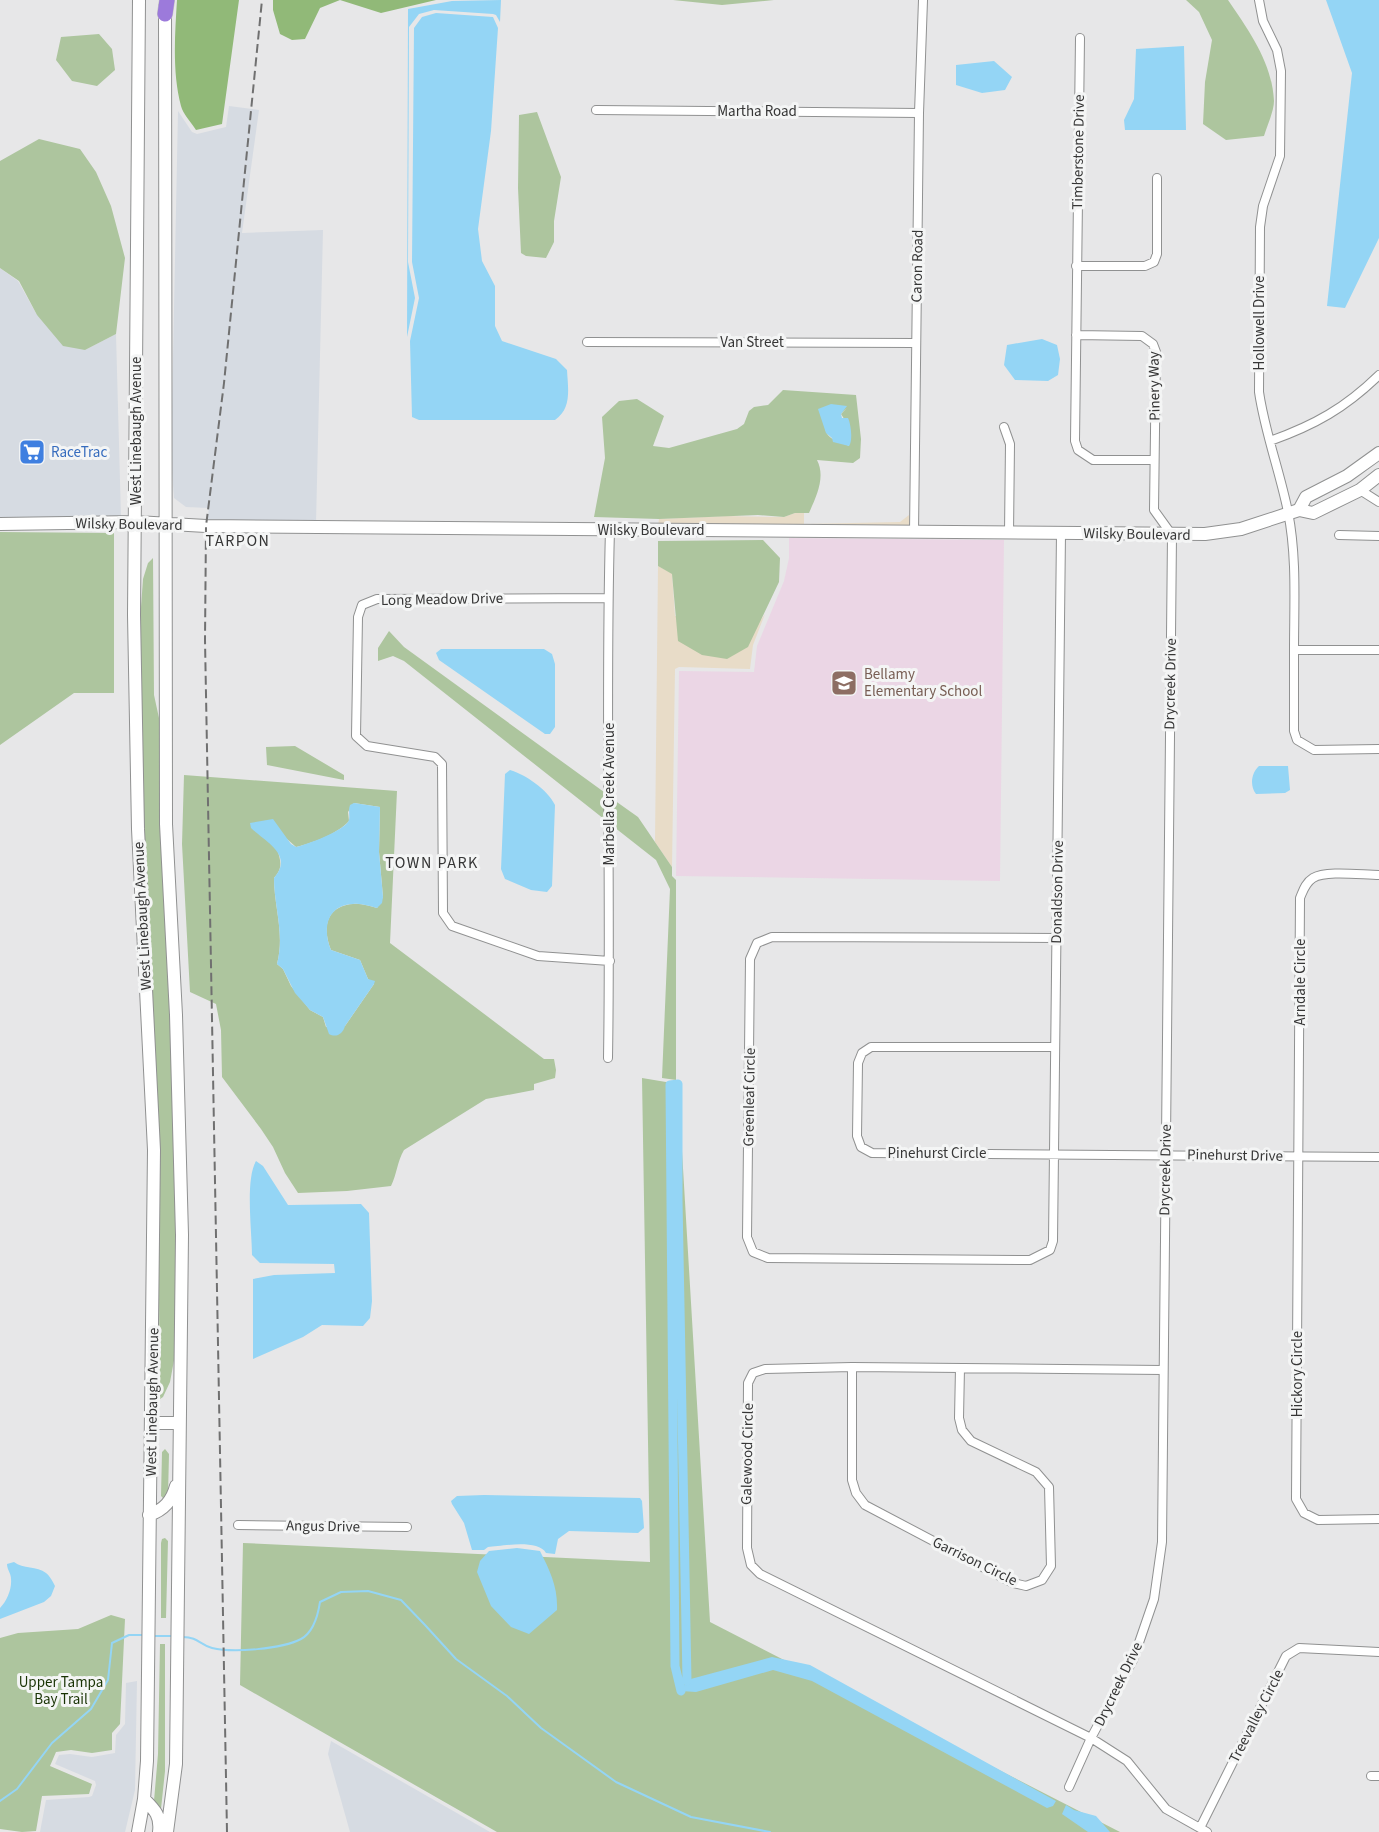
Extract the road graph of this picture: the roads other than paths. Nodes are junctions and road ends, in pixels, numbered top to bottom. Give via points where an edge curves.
1 (139, 0) edge
2 (923, 0) edge
3 (1259, 0) edge
4 (166, 5) edge
5 (1080, 38) dead end
6 (596, 110) dead end
7 (919, 113) junction
8 (1157, 178) dead end
9 (1076, 266) junction
10 (1076, 335) junction
11 (587, 342) dead end
12 (916, 343) junction
13 (1379, 375) edge
14 (1004, 427) dead end
15 (1270, 441) junction
16 (1379, 453) edge
17 (1154, 460) junction
18 (1379, 475) edge
19 (1360, 490) junction
20 (1379, 502) edge
21 (1294, 512) junction
22 (136, 522) junction
23 (0, 524) edge
24 (165, 524) junction
25 (610, 530) junction
26 (914, 532) junction
27 (1009, 533) junction
28 (1061, 533) junction
29 (1172, 535) junction
30 (1339, 535) dead end
31 (1379, 536) edge
32 (608, 598) junction
33 (1294, 650) junction
34 (1379, 650) edge
35 (1379, 749) edge
36 (1379, 875) edge
37 (1057, 938) junction
38 (610, 961) junction
39 (1055, 1047) junction
40 (608, 1058) dead end
41 (1054, 1154) junction
42 (1165, 1154) junction
43 (1298, 1156) junction
44 (1379, 1157) edge
45 (1050, 1250) joint
46 (852, 1367) junction
47 (960, 1368) junction
48 (1163, 1370) junction
49 (151, 1423) junction
50 (179, 1423) junction
51 (178, 1479) junction
52 (149, 1515) junction
53 (1379, 1520) edge
54 (238, 1525) dead end
55 (407, 1527) dead end
56 (1379, 1652) edge
57 (1091, 1738) junction
58 (1069, 1786) dead end
59 (144, 1799) junction
60 (1204, 1830) edge
61 (138, 1832) edge
62 (159, 1832) edge
63 (167, 1832) edge

1 - 22 main road, West Linebaugh Avenue
2 - 7 street, Caron Road
3 - 15 street, Hollowell Drive via 1281,72 1280,156 1260,226 1259,392
4 - 24 main road, West Linebaugh Avenue
5 - 9 street, Timberstone Drive
6 - 7 street, Martha Road
7 - 12 street, Caron Road
8 - 9 street via 1154,262 1146,266
9 - 10 street
10 - 17 street via 1078,450 1093,460
10 - 17 street, Pinery Way via 1142,336 1153,344
11 - 12 street, Van Street
12 - 26 street, Caron Road
13 - 15 street via 1332,414
14 - 27 street via 1010,444
15 - 21 street, Hollowell Drive
16 - 21 main road via 1347,476 1306,497
17 - 29 street, Pinery Way via 1154,510
18 - 19 main road, Wilsky Boulevard
19 - 20 street
19 - 21 main road, Wilsky Boulevard via 1312,513
21 - 29 main road, Wilsky Boulevard via 1232,531
21 - 33 street, Hollowell Drive
22 - 23 main road, Wilsky Boulevard
22 - 24 main road, Wilsky Boulevard
22 - 49 main road, West Linebaugh Avenue via 138,829 154,1150
24 - 25 main road, Wilsky Boulevard
24 - 50 main road, West Linebaugh Avenue via 166,824 182,1235
25 - 26 main road, Wilsky Boulevard
25 - 32 street, Marbella Creek Avenue
26 - 27 main road, Wilsky Boulevard
27 - 28 main road, Wilsky Boulevard
28 - 29 main road, Wilsky Boulevard
28 - 37 street, Donaldson Drive
29 - 42 street, Drycreek Drive
30 - 31 street
32 - 38 street, Marbella Creek Avenue
32 - 38 street, Long Meadow Drive via 377,599 362,605 358,617 356,735 367,746 435,757 442,764 443,913 452,926 538,956
33 - 34 street
33 - 35 street, Hollowell Drive via 1297,740 1314,750
36 - 43 street, Arndale Circle via 1325,874 1313,878 1300,898
37 - 39 street, Donaldson Drive
37 - 45 street, Greenleaf Circle via 772,937 758,943 750,959 747,1238 753,1252 768,1258 1030,1260
38 - 40 street, Marbella Creek Avenue
39 - 41 street, Donaldson Drive
39 - 41 street, Pinehurst Circle via 871,1047 862,1053 858,1063 857,1136 861,1147 872,1153
41 - 42 street, Pinehurst Drive
41 - 45 street, Donaldson Drive
42 - 43 street, Pinehurst Drive
42 - 48 street, Drycreek Drive
43 - 44 street, Pinehurst Drive
43 - 53 street, Hickory Circle via 1296,1499 1304,1513 1318,1520
46 - 47 street, Galewood Circle
46 - 47 street, Garrison Circle via 852,1480 865,1505 1013,1583 1026,1586 1042,1580 1051,1566 1050,1487 1036,1472 971,1441 962,1430
46 - 57 street, Galewood Circle via 765,1369 753,1373 748,1383 747,1548 751,1565 760,1574
47 - 48 street, Galewood Circle
48 - 57 street, Drycreek Drive via 1162,1542 1154,1599 1133,1660
49 - 50 main road
49 - 52 main road, West Linebaugh Avenue
50 - 51 main road, West Linebaugh Avenue
51 - 52 main road via 168,1504
51 - 63 main road, West Linebaugh Avenue via 176,1764
52 - 59 main road, West Linebaugh Avenue
54 - 55 street, Angus Drive
56 - 60 street, Treevalley Circle via 1299,1648 1286,1656
57 - 58 street, Drycreek Drive
57 - 60 street via 1127,1761 1166,1809
59 - 61 main road, West Linebaugh Avenue
59 - 62 main road via 160,1820

